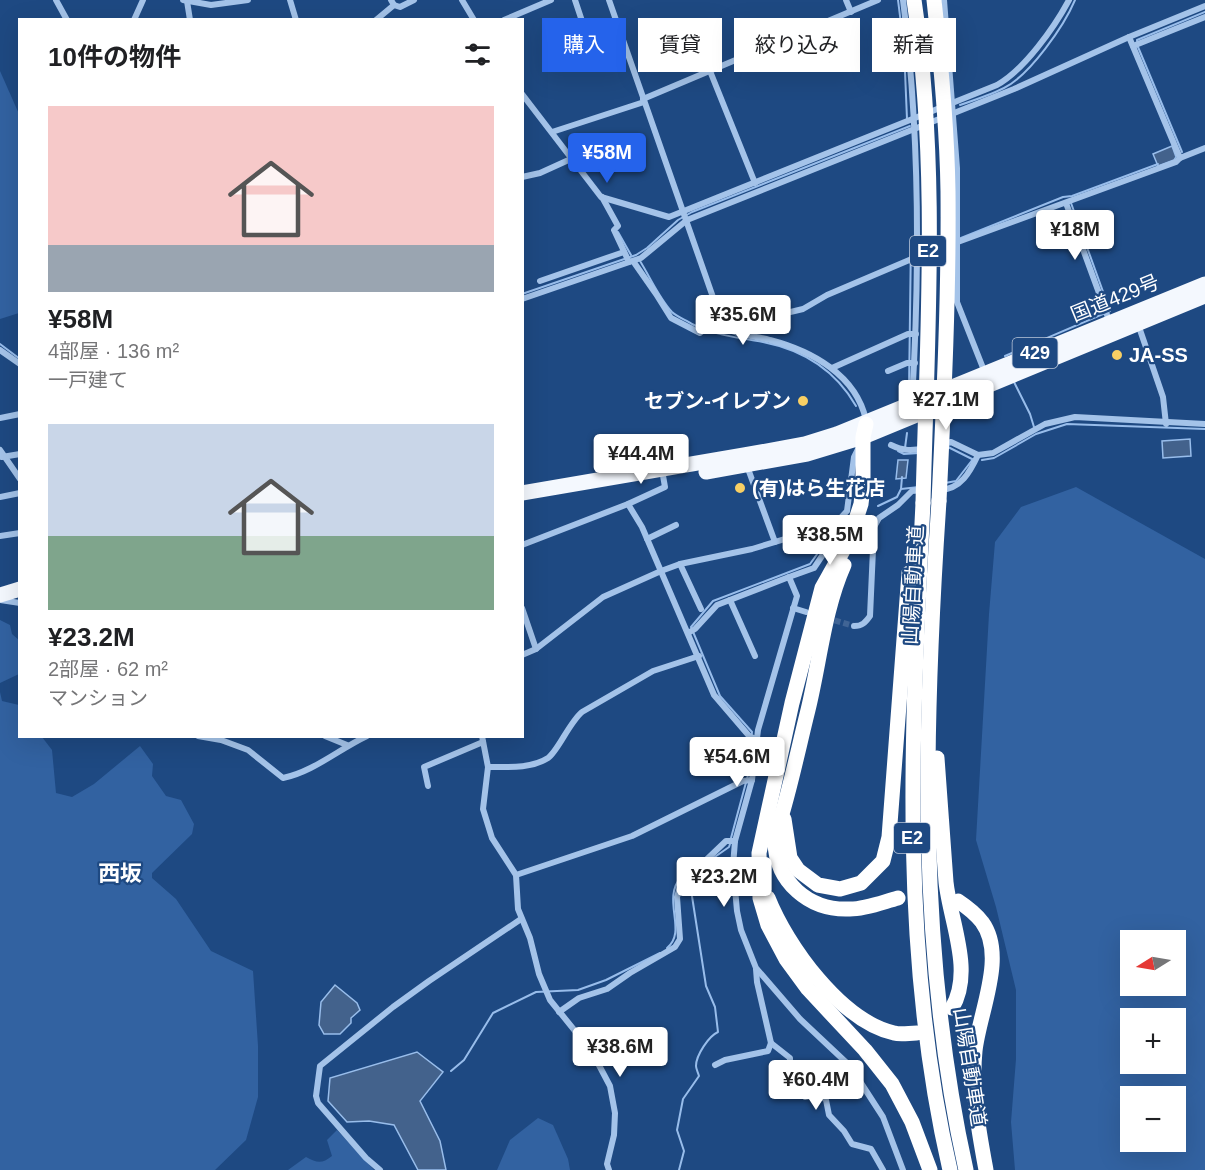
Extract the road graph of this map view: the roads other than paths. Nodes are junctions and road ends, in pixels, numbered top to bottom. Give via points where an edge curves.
1 (56, 0) edge
2 (142, 0) edge
3 (248, 0) edge
4 (290, 0) edge
5 (414, 0) edge
6 (462, 0) edge
7 (552, 0) edge
8 (575, 0) edge
9 (609, 0) edge
10 (846, 0) edge
11 (878, 0) edge
12 (903, 0) edge
13 (914, 0) edge
14 (934, 0) edge
15 (944, 0) edge
16 (1069, 0) edge
17 (185, 1) edge
18 (392, 3) edge
19 (1205, 6) edge
20 (851, 12) junction
21 (1205, 17) edge
22 (66, 18) edge
23 (135, 18) edge
24 (189, 18) edge
25 (295, 18) edge
26 (378, 18) edge
27 (473, 18) edge
28 (509, 18) edge
29 (581, 18) edge
30 (615, 18) edge
31 (1129, 37) junction
32 (1136, 45) junction
33 (626, 48) edge
34 (722, 66) edge
35 (708, 72) edge
36 (710, 72) edge
37 (524, 97) edge
38 (644, 100) junction
39 (953, 103) junction
40 (954, 114) junction
41 (913, 119) junction
42 (915, 129) junction
43 (552, 132) junction
44 (1205, 148) edge
45 (1178, 154) junction
46 (572, 159) junction
47 (524, 177) edge
48 (755, 183) junction
49 (601, 196) junction
50 (1069, 202) junction
51 (685, 216) junction
52 (958, 243) junction
53 (628, 258) junction
54 (914, 258) junction
55 (540, 281) dead end
56 (1205, 284) edge
57 (1205, 296) edge
58 (524, 298) edge
59 (1108, 316) junction
60 (1136, 318) junction
61 (726, 328) junction
62 (912, 334) junction
63 (0, 350) edge
64 (18, 363) edge
65 (911, 363) junction
66 (832, 368) junction
67 (888, 371) dead end
68 (985, 373) junction
69 (912, 404) junction
70 (18, 414) edge
71 (0, 418) edge
72 (1167, 424) junction
73 (1205, 424) edge
74 (866, 434) junction
75 (891, 445) dead end
76 (0, 450) edge
77 (18, 453) edge
78 (978, 455) junction
79 (2, 457) edge
80 (747, 466) junction
81 (663, 475) junction
82 (18, 477) edge
83 (18, 493) edge
84 (524, 494) edge
85 (0, 496) edge
86 (524, 503) edge
87 (923, 503) junction
88 (628, 504) junction
89 (840, 524) junction
90 (676, 525) dead end
91 (18, 533) edge
92 (0, 536) edge
93 (647, 539) junction
94 (775, 542) junction
95 (524, 544) edge
96 (680, 564) junction
97 (661, 571) junction
98 (789, 577) junction
99 (18, 581) edge
100 (0, 586) edge
101 (18, 590) edge
102 (0, 594) edge
103 (0, 600) edge
104 (730, 600) junction
105 (18, 603) edge
106 (793, 608) junction
107 (701, 609) dead end
108 (806, 612) dead end
109 (524, 614) edge
110 (854, 626) dead end
111 (692, 631) junction
112 (930, 641) junction
113 (536, 649) junction
114 (524, 654) edge
115 (699, 656) junction
116 (754, 656) dead end
117 (210, 738) edge
118 (330, 738) edge
119 (363, 738) edge
120 (753, 738) junction
121 (482, 740) edge
122 (347, 745) junction
123 (488, 767) junction
124 (749, 780) junction
125 (428, 786) dead end
126 (783, 810) junction
127 (732, 840) junction
128 (516, 875) junction
129 (761, 879) junction
130 (898, 898) dead end
131 (957, 901) dead end
132 (521, 919) junction
133 (756, 968) junction
134 (952, 1008) dead end
135 (559, 1012) junction
136 (917, 1033) dead end
137 (771, 1043) junction
138 (715, 1065) dead end
139 (380, 1170) edge
140 (609, 1170) edge
141 (883, 1170) edge
142 (903, 1170) edge
143 (930, 1170) edge
144 (950, 1170) edge
145 (966, 1170) edge
146 (986, 1170) edge

1 - 22 street
2 - 23 street
3 - 17 street via 211,5
4 - 25 street
5 - 18 street via 400,7
6 - 27 street
7 - 28 street
8 - 29 street
9 - 30 street
10 - 20 street
11 - 20 street
12 - 41 street
13 - 87 highway, 山陽自動車道 / E2, bridge via 923,81 928,190
14 - 112 highway, 山陽自動車道 / E2, bridge via 948,189 945,378
15 - 39 street
16 - 39 street via 1045,39 1009,77 997,86
17 - 24 street
18 - 26 street
19 - 31 street
20 - 34 street
21 - 32 street
31 - 32 street
31 - 40 street
32 - 45 street
33 - 38 street
35 - 38 street
36 - 48 street
37 - 43 street
38 - 43 street
38 - 51 street
39 - 40 street
39 - 41 street
40 - 42 street
40 - 52 street
41 - 42 street
41 - 48 street
42 - 51 street
42 - 54 street
43 - 46 street
44 - 45 street
45 - 50 street via 1176,162
46 - 47 street
46 - 49 street
48 - 51 street
49 - 51 street via 669,218
49 - 53 street via 618,226
50 - 52 street
50 - 59 street
51 - 53 street via 650,252
51 - 61 street
52 - 54 street
52 - 68 street via 957,302
53 - 55 street
53 - 58 street
53 - 61 street via 671,318 700,333 704,329
54 - 61 street via 803,309
54 - 62 street
56 - 60 highway, 国道429号 / 429
57 - 60 highway, 国道429号 / 429
59 - 60 highway, 国道429号 / 429
59 - 68 highway, 国道429号 / 429
60 - 72 street via 1163,397
60 - 74 highway, 国道429号 / 429
61 - 66 street via 785,345
62 - 65 street
62 - 66 street
63 - 64 street
65 - 67 street
65 - 69 street
66 - 74 street via 845,379 863,408
68 - 69 highway, 国道429号 / 429
69 - 74 highway, 国道429号 / 429
70 - 71 street
72 - 73 street
72 - 78 street via 1075,417 1045,424 993,453
74 - 80 highway, 国道429号 / 429 via 807,454
74 - 81 highway, 国道429号 / 429
74 - 89 street via 854,458 847,512
74 - 126 highway via 874,469 869,505 833,590
74 - 129 highway via 861,504 850,538 822,588 765,824 759,853
75 - 78 street via 905,450 951,442
76 - 79 street
77 - 79 street
78 - 110 street via 955,487 912,491 879,518 874,527 870,616 866,623
79 - 82 street
80 - 81 highway, 国道429号 / 429
80 - 94 street
81 - 84 highway, 国道429号 / 429
81 - 86 highway, 国道429号 / 429
81 - 88 street via 664,487
83 - 85 street
87 - 126 highway via 913,519 889,837 883,861 861,883 840,889 818,885 798,870 790,858
87 - 144 highway, 山陽自動車道 / E2 via 912,857 926,1034
88 - 93 street
88 - 95 street
89 - 94 street
89 - 98 street via 814,568
90 - 93 street
91 - 92 street
93 - 97 street
94 - 96 street
96 - 97 street
96 - 107 street
97 - 111 street
97 - 113 street via 603,597
98 - 104 street
98 - 106 street via 797,596
99 - 100 highway
101 - 102 highway
103 - 105 street
104 - 111 street via 714,608
104 - 116 street
106 - 108 street
106 - 120 street
109 - 113 street
111 - 115 street
112 - 134 highway via 946,885 960,959 958,997
112 - 145 highway, 山陽自動車道 / E2 via 931,922 950,1088
113 - 114 street
115 - 120 street via 714,695
115 - 123 street via 653,671 582,712 549,757 526,765
117 - 122 street via 248,750 283,778 297,775
118 - 122 street
119 - 122 street
120 - 124 street
121 - 123 street
121 - 125 street via 424,767
123 - 128 street via 483,809 492,838
124 - 127 street
124 - 128 street via 633,836
126 - 130 highway via 775,841 777,861 785,879 803,897 829,907 850,909
127 - 133 street via 734,894 741,930
127 - 135 street via 685,878 678,891 680,939 675,947 607,989 579,998
128 - 132 street
129 - 136 highway via 786,936 829,990 870,1024 897,1034
129 - 143 highway via 760,898 768,925 786,959 892,1084
131 - 146 highway via 984,924 993,954 975,1051 976,1100
132 - 135 street via 545,991
132 - 139 street via 393,1007 320,1066 318,1103
133 - 137 street
133 - 142 street via 800,1019 850,1066 882,1117
135 - 140 street via 592,1052 610,1086 615,1113
137 - 138 street via 768,1051
137 - 141 street via 790,1058 790,1079 805,1098 819,1094 826,1100 829,1115 852,1144 871,1149

